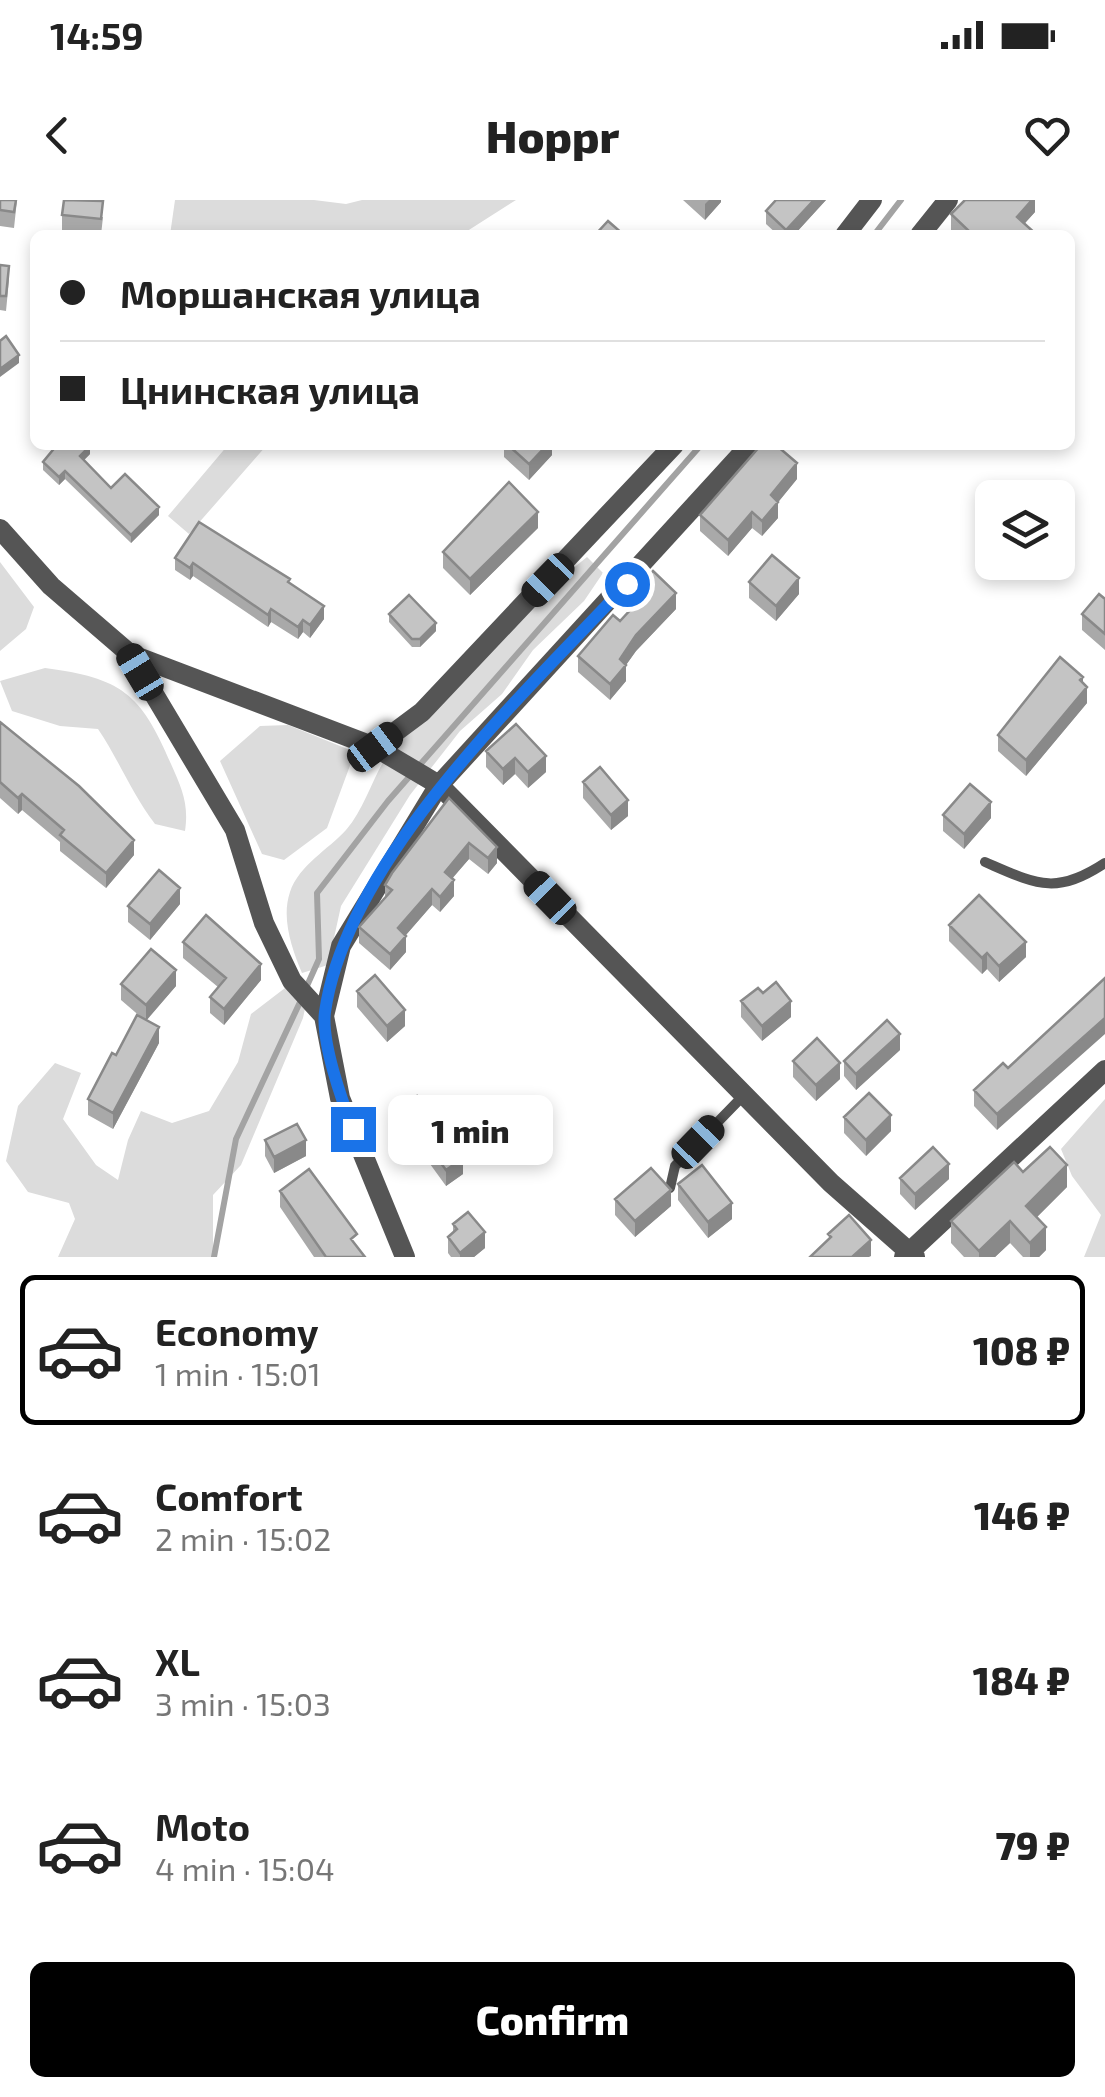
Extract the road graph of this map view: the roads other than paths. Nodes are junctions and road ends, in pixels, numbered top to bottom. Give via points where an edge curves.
1 (872, 200) edge
2 (948, 200) edge
3 (849, 230) edge
4 (924, 230) edge
5 (669, 450) edge
6 (745, 450) edge
7 (0, 529) edge
8 (130, 654) junction
9 (375, 747) junction
10 (432, 781) junction
11 (985, 862) dead end
12 (1105, 863) edge
13 (324, 1016) junction
14 (1105, 1070) edge
15 (744, 1095) junction
16 (670, 1188) edge
17 (910, 1255) edge
18 (405, 1257) edge

1 - 3 street
2 - 4 street
5 - 9 street via 422,712
6 - 10 street
7 - 8 street via 51,586
8 - 9 street
8 - 13 street via 235,830 264,923 292,981
9 - 10 street
10 - 13 street via 342,946
10 - 15 street
11 - 12 lane via 1032,882 1064,886
13 - 18 street via 340,1098
14 - 17 street
15 - 16 lane via 675,1166
15 - 17 street

